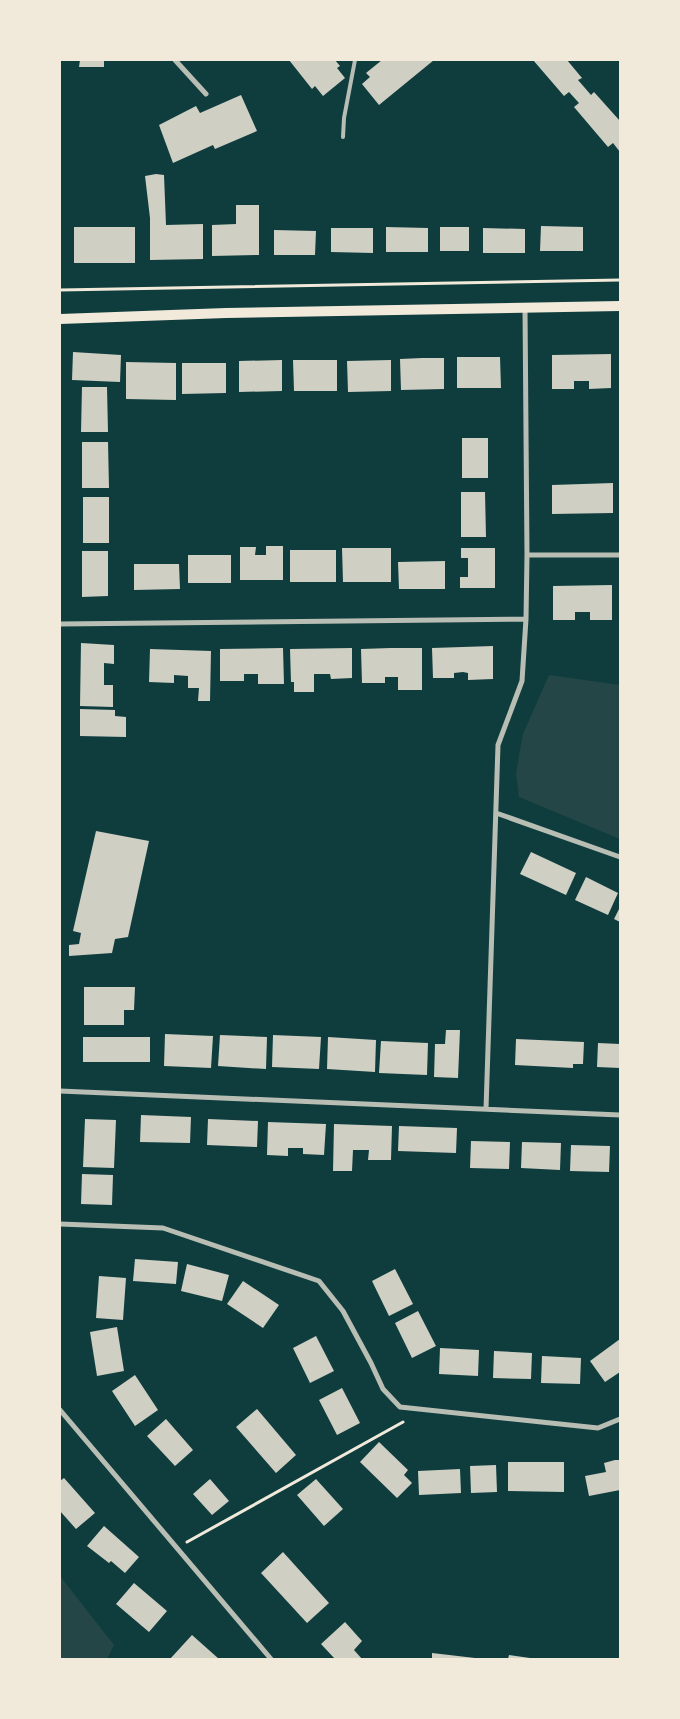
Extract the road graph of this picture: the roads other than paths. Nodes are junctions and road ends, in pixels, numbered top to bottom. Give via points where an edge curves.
1 (175, 60) edge
2 (355, 60) edge
3 (206, 94) dead end
4 (343, 137) dead end
5 (620, 306) edge
6 (525, 308) junction
7 (60, 319) edge
8 (527, 555) junction
9 (620, 555) edge
10 (526, 619) junction
11 (60, 624) edge
12 (496, 813) junction
13 (620, 857) edge
14 (60, 1091) edge
15 (486, 1109) junction
16 (620, 1115) edge
17 (60, 1224) edge
18 (60, 1410) edge
19 (620, 1419) edge
20 (270, 1659) edge

1 - 3 street
2 - 4 lane
5 - 6 main road
6 - 7 main road
6 - 8 street
8 - 9 street
8 - 10 street
10 - 11 street
10 - 12 street via 522,681 498,745
12 - 13 street
12 - 15 street
14 - 15 street
15 - 16 street
17 - 19 street via 163,1228 319,1282 343,1312 383,1389 400,1407 598,1428
18 - 20 street

